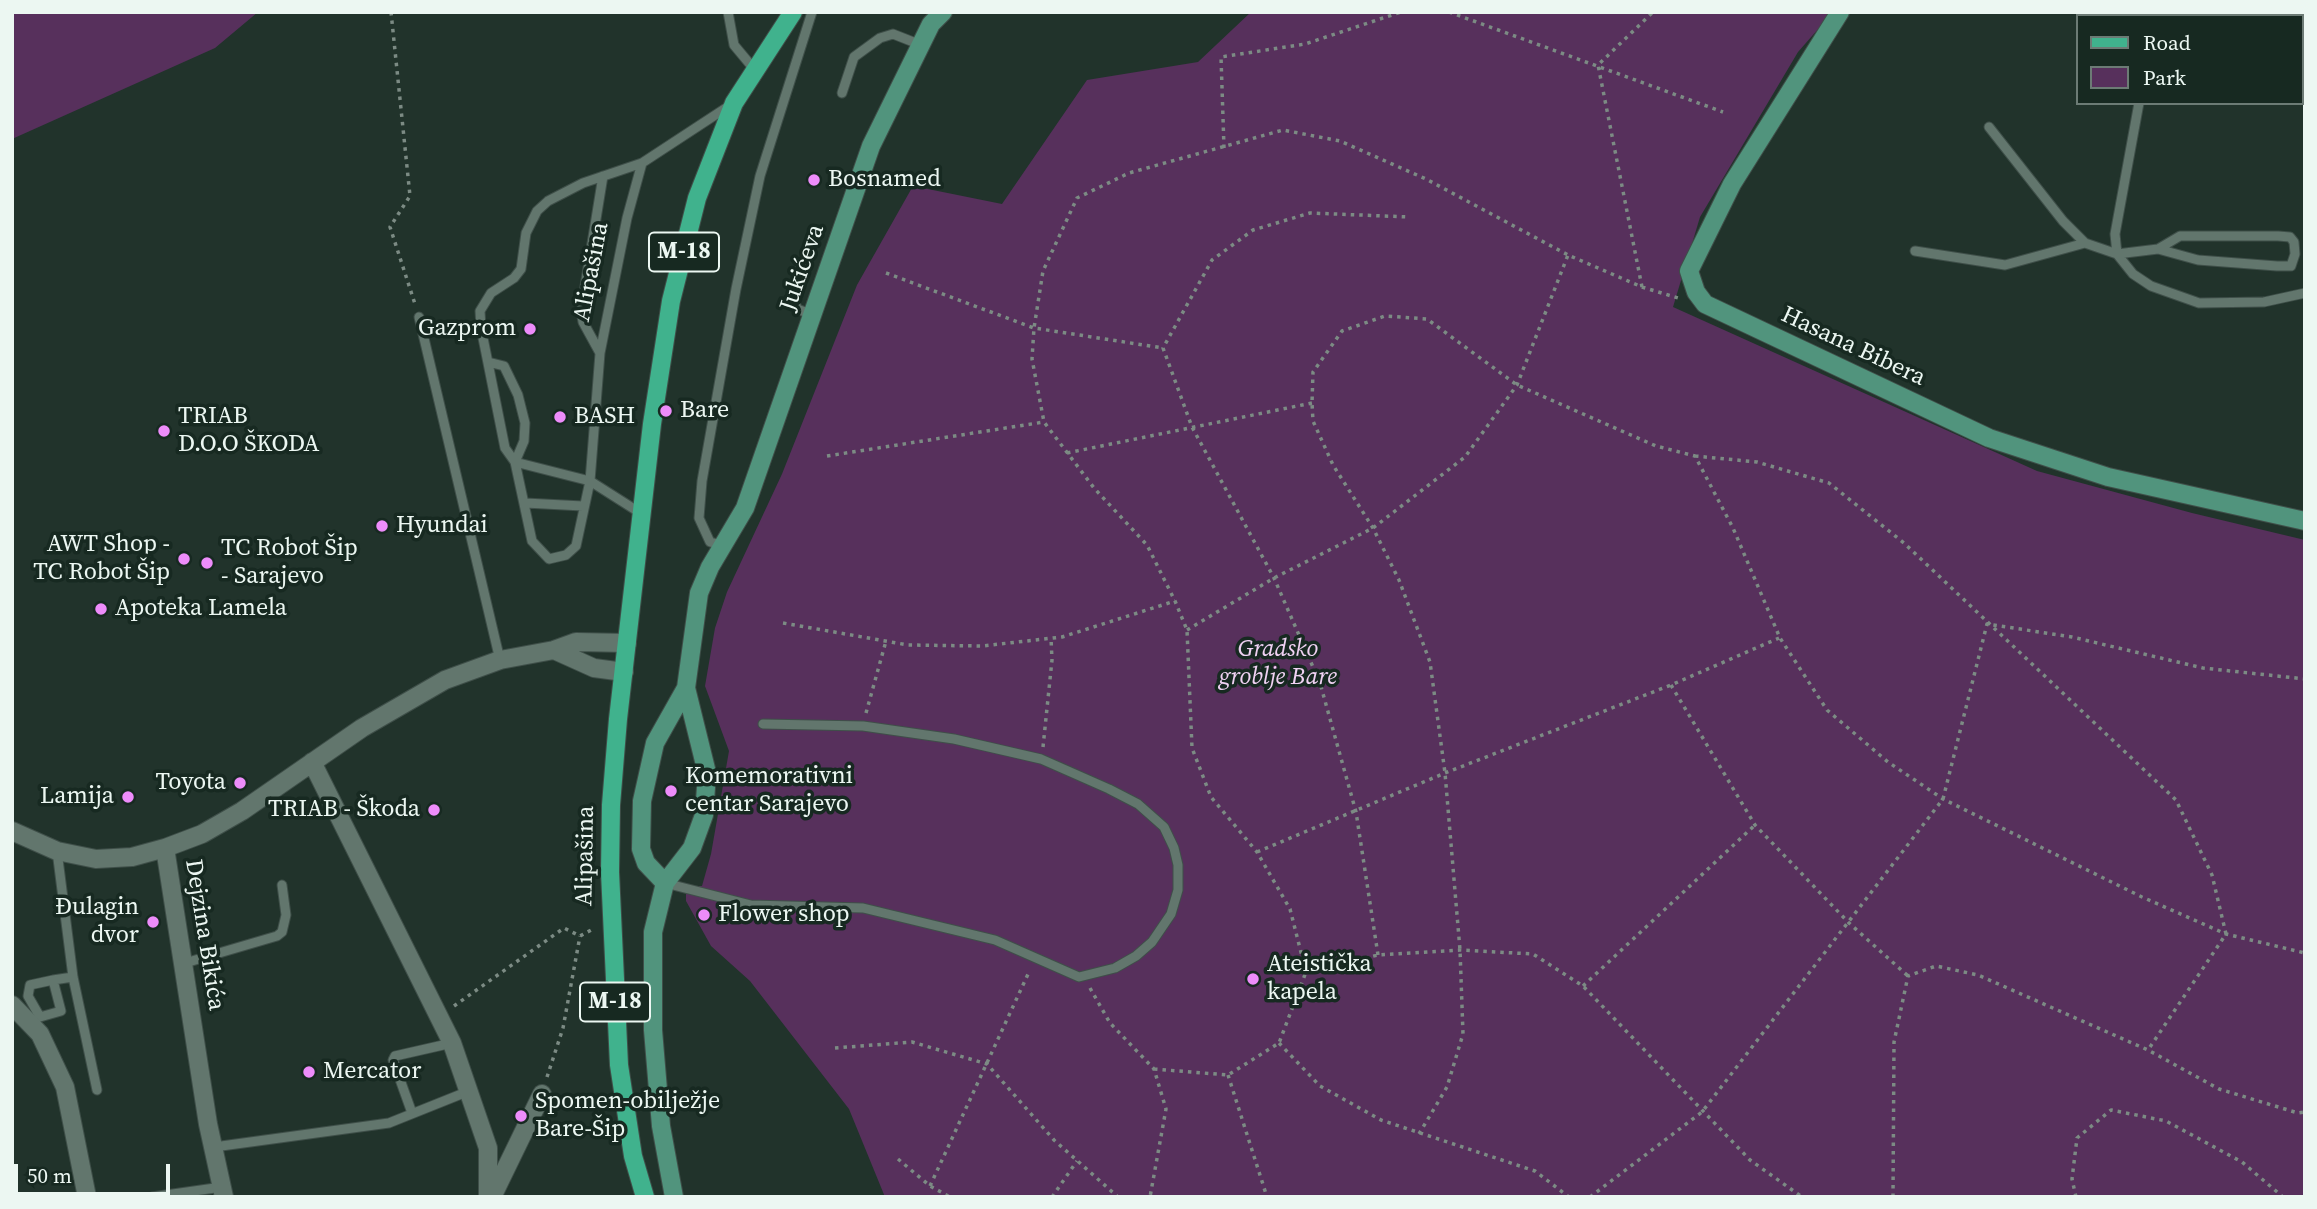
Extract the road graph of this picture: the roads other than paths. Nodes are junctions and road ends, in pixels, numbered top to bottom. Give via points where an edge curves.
1 (728, 12) edge
2 (793, 12) edge
3 (812, 12) edge
4 (943, 12) edge
5 (1840, 12) edge
6 (921, 45) junction
7 (754, 69) junction
8 (842, 93) dead end
9 (734, 103) junction
10 (2139, 105) edge
11 (1989, 127) dead end
12 (642, 163) junction
13 (603, 176) junction
14 (2085, 243) junction
15 (2158, 249) junction
16 (1915, 251) dead end
17 (2117, 254) junction
18 (802, 263) dead end
19 (2305, 293) edge
20 (813, 315) junction
21 (419, 317) road end
22 (600, 354) junction
23 (488, 362) junction
24 (515, 462) junction
25 (590, 481) junction
26 (525, 503) junction
27 (583, 506) junction
28 (642, 514) junction
29 (2305, 521) edge
30 (722, 545) junction
31 (628, 643) junction
32 (554, 650) junction
33 (500, 660) junction
34 (624, 672) junction
35 (686, 688) junction
36 (763, 724) dead end
37 (312, 762) junction
38 (12, 831) edge
39 (165, 848) junction
40 (57, 851) junction
41 (665, 883) junction
42 (282, 885) dead end
43 (185, 963) junction
44 (73, 976) junction
45 (53, 980) junction
46 (12, 1005) edge
47 (452, 1043) junction
48 (97, 1090) dead end
49 (471, 1091) junction
50 (542, 1094) road end
51 (412, 1113) junction
52 (214, 1147) junction
53 (223, 1192) edge
54 (87, 1197) edge
55 (152, 1197) edge
56 (490, 1197) edge
57 (645, 1197) edge
58 (674, 1197) edge

1 - 7 lane via 734,45
2 - 7 main road, Alipašina / M-18
3 - 30 lane via 760,176 702,481 699,518 710,542
4 - 6 street, Jukićeva
5 - 29 street, Hasana Bibera via 1732,184 1689,271 1705,304 1989,438 2108,477
6 - 8 lane via 893,34 880,38 854,57
6 - 20 street, Jukićeva via 871,146
7 - 9 main road, Alipašina / M-18
9 - 12 lane, Alipašina
9 - 28 main road, Alipašina / M-18 via 697,198 671,301
10 - 17 lane via 2115,234
11 - 14 lane
12 - 13 lane
12 - 22 lane, Alipašina
13 - 22 lane via 581,311
13 - 23 lane via 548,201 537,211 526,233 521,269 484,301 480,311
14 - 16 lane via 2005,265
14 - 17 lane
15 - 15 lane via 2198,260 2277,266 2291,266 2295,254 2290,237 2278,236 2180,236
15 - 17 lane
17 - 19 lane via 2133,274 2151,286 2199,303 2264,302
18 - 20 lane via 793,295 797,309
20 - 30 street, Jukićeva via 746,508
21 - 33 lane
22 - 25 lane, Alipašina
23 - 24 lane via 505,448
23 - 24 lane via 504,366 518,395 525,423 524,441
24 - 25 lane
24 - 26 lane
25 - 27 lane, Alipašina
25 - 28 lane
26 - 27 lane
26 - 27 lane, Alipašina via 532,541 550,559 566,555 576,546
28 - 31 main road, Alipašina / M-18
30 - 35 street, Jukićeva via 699,593
31 - 32 street, Dejzina Bikića via 576,642
31 - 34 main road, Alipašina / M-18
32 - 33 street, Dejzina Bikića
32 - 34 street via 594,668
33 - 37 street, Dejzina Bikića via 445,680
34 - 57 main road, Alipašina / M-18 via 611,805 610,920 625,1116
35 - 41 street, Jukićeva via 707,773 705,807 692,848
35 - 41 street, Jukićeva via 656,743 642,801 641,849 646,863
36 - 41 lane via 863,726 954,738 1041,759 1138,804 1164,827 1174,848 1178,890 1171,914 1136,956 1115,968 1079,977 967,932 863,908 751,905
37 - 39 street, Dejzina Bikića via 242,811
37 - 47 street
38 - 40 street
39 - 40 street via 132,857 96,859
39 - 43 street, Dejzina Bikića
40 - 44 lane
41 - 58 street, Jukićeva via 653,932 653,1030 661,1126
42 - 43 lane via 286,915 282,932
43 - 52 street, Dejzina Bikića
44 - 45 lane
44 - 48 lane
45 - 45 lane via 30,985 28,996 40,1017 61,1011
46 - 54 street via 40,1034 65,1087
47 - 49 street
47 - 51 lane via 395,1056
49 - 51 lane
49 - 56 street via 488,1148
50 - 56 street
51 - 52 lane via 389,1123
52 - 53 street, Dejzina Bikića
53 - 55 lane

